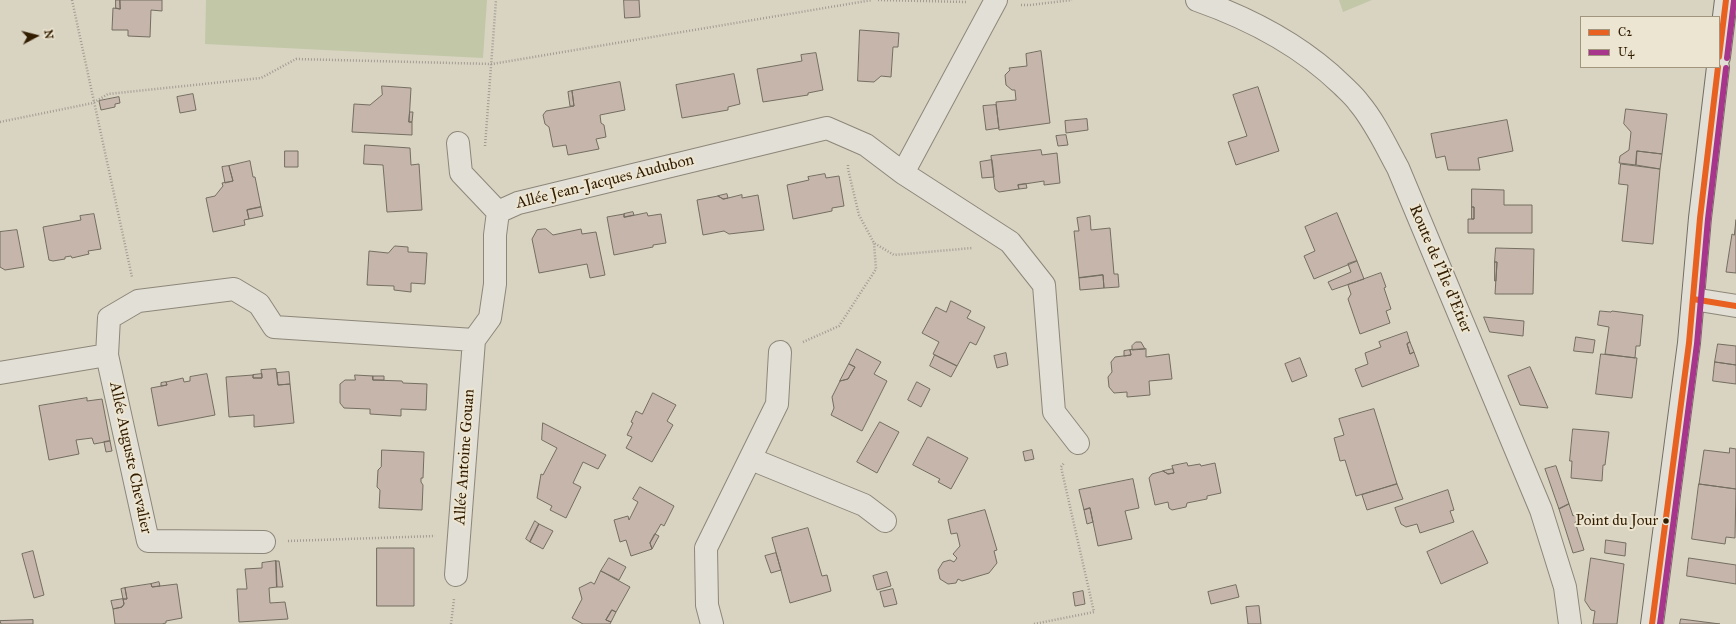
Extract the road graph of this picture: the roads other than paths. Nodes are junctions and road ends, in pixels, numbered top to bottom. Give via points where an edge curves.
1 (996, 0) edge
2 (1197, 0) edge
3 (1726, 0) edge
4 (1720, 49) edge
5 (1718, 68) edge
6 (458, 143) dead end
7 (903, 173) junction
8 (498, 212) junction
9 (1693, 299) junction
10 (1736, 306) edge
11 (474, 340) junction
12 (780, 352) road end
13 (107, 355) junction
14 (0, 373) edge
15 (1078, 443) road end
16 (751, 459) junction
17 (885, 522) dead end
18 (264, 542) road end
19 (456, 575) dead end
20 (712, 624) edge
21 (1570, 624) edge
22 (1652, 624) edge

1 - 7 street
2 - 21 street, Route de l'Île d'Etier via 1268,30 1308,55 1359,102 1382,138 1398,168 1541,510 1564,587
3 - 4 street
5 - 9 street
6 - 8 street via 461,173
7 - 8 street, Allée Jean-Jacques Audubon via 866,145 827,128 518,203
7 - 15 street, Allée Jean-Jacques Audubon via 1010,242 1044,285 1054,412
8 - 11 street, Allée Jean-Jacques Audubon via 495,235 495,284 490,318
9 - 10 street
9 - 22 street
11 - 13 street via 274,327 259,304 234,289 138,301 109,318
11 - 19 street, Allée Antoine Gouan
12 - 16 street via 777,404
13 - 14 street
13 - 18 street, Allée Auguste Chevalier via 148,541
16 - 17 street via 864,505
16 - 20 street via 706,548 707,605

